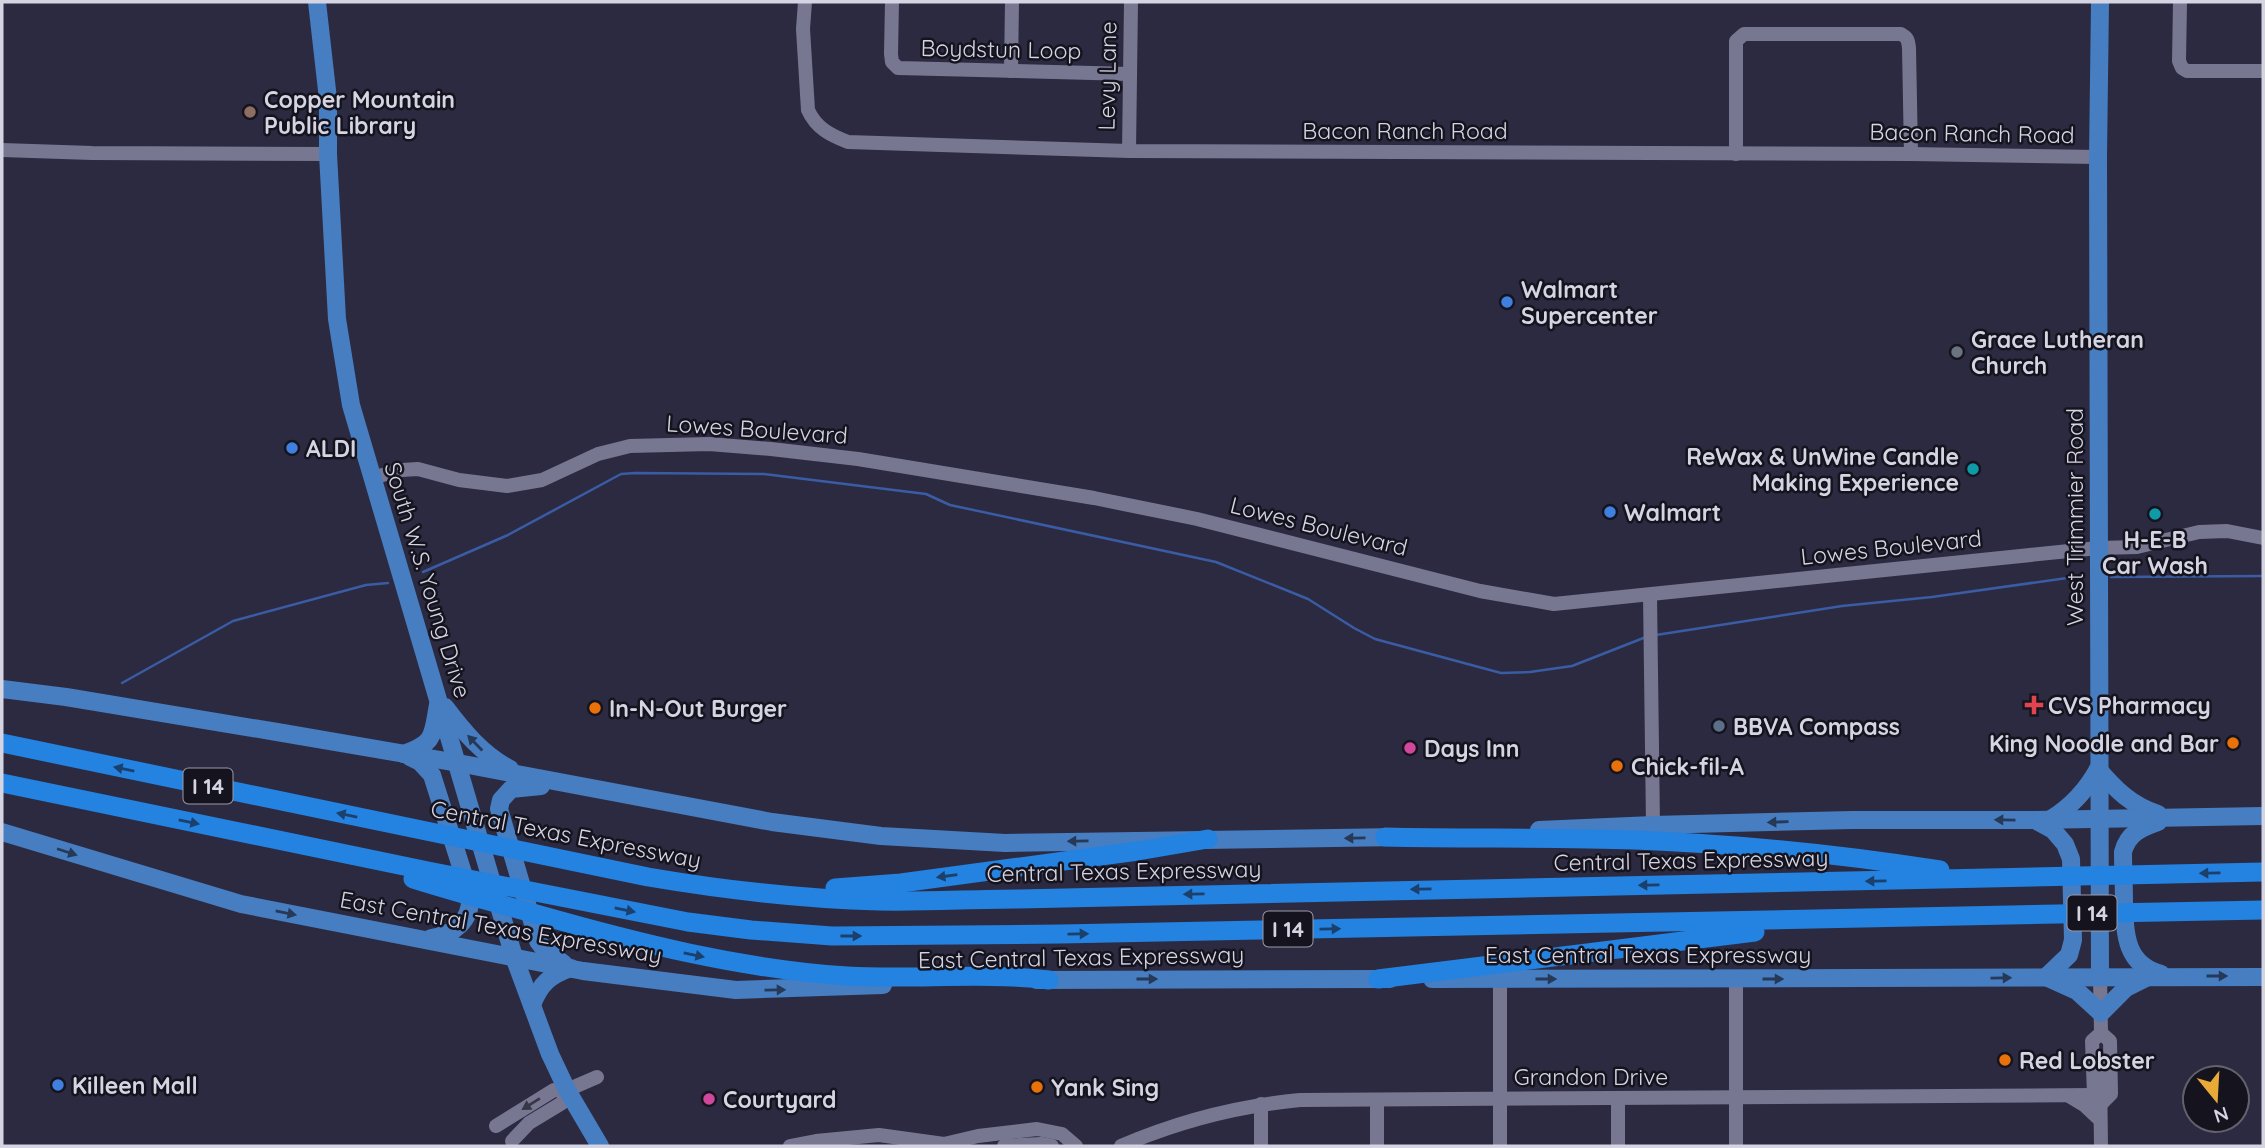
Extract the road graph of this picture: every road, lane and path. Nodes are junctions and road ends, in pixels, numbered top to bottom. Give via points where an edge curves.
1 (317, 2) edge
2 (805, 2) edge
3 (892, 2) edge
4 (1012, 2) edge
5 (1131, 2) edge
6 (2100, 2) edge
7 (2180, 2) edge
8 (1011, 71) junction
9 (2263, 71) edge
10 (1130, 74) junction
11 (2, 150) edge
12 (1129, 151) junction
13 (328, 154) junction
14 (1736, 154) junction
15 (1911, 154) junction
16 (2098, 157) junction
17 (372, 478) junction
18 (2263, 538) edge
19 (2098, 548) junction
20 (1650, 595) junction
21 (2, 689) edge
22 (439, 700) junction
23 (2, 743) edge
24 (406, 755) junction
25 (458, 763) junction
26 (2098, 769) junction
27 (522, 775) junction
28 (2, 783) edge
29 (576, 786) junction
30 (2263, 816) edge
31 (2098, 818) junction
32 (2172, 818) junction
33 (2042, 820) junction
34 (1653, 825) junction
35 (2, 832) edge
36 (1385, 837) junction
37 (1208, 839) junction
38 (2263, 872) edge
39 (427, 877) junction
40 (1993, 878) junction
41 (713, 888) junction
42 (2263, 909) edge
43 (1834, 919) junction
44 (424, 939) junction
45 (514, 957) junction
46 (571, 968) junction
47 (2100, 976) junction
48 (2151, 976) junction
49 (2171, 976) junction
50 (2263, 976) edge
51 (2046, 977) junction
52 (1378, 979) junction
53 (1500, 979) junction
54 (1736, 979) junction
55 (1049, 980) junction
56 (532, 1005) junction
57 (2102, 1013) junction
58 (2101, 1033) junction
59 (597, 1077) dead end
60 (567, 1090) junction
61 (2067, 1095) junction
62 (1736, 1097) junction
63 (1618, 1098) junction
64 (1499, 1099) junction
65 (1377, 1100) junction
66 (1261, 1104) junction
67 (2098, 1106) junction
68 (496, 1126) dead end
69 (1026, 1137) junction
70 (512, 1141) dead end
71 (865, 1142) edge
72 (972, 1142) edge
73 (816, 1144) edge
74 (600, 1146) edge
75 (790, 1146) edge
76 (1004, 1146) edge
77 (1052, 1146) edge
78 (1076, 1146) edge
79 (1121, 1146) edge
80 (1261, 1146) edge
81 (1377, 1146) edge
82 (1500, 1146) edge
83 (1618, 1146) edge
84 (1736, 1146) edge
85 (2101, 1146) edge

1 - 13 main road, South W.S. Young Drive via 328,99
2 - 12 street, Bacon Ranch Road via 807,110 813,122 832,136 848,142
3 - 8 street, Boydstun Loop via 891,54 898,68
4 - 8 street
5 - 10 street, Levy Lane
6 - 16 main road, West Trimmier Road
7 - 9 street via 2182,68
8 - 10 street, Boydstun Loop
10 - 12 street, Levy Lane
11 - 13 street
12 - 14 street, Bacon Ranch Road
13 - 17 main road, South W.S. Young Drive via 341,349
14 - 15 street, Bacon Ranch Road
14 - 15 street via 1736,41 1744,34 1901,34 1909,48
15 - 16 street, Bacon Ranch Road
16 - 19 main road, West Trimmier Road
17 - 20 street, Lowes Boulevard via 418,469 471,483 514,485 549,478 598,454 630,446 709,444 771,449 858,459 1161,511 1532,601 1554,604
17 - 22 main road, South W.S. Young Drive
18 - 19 street, Lowes Boulevard via 2227,531 2199,532 2137,547
19 - 20 street, Lowes Boulevard
19 - 26 main road, West Trimmier Road
20 - 34 street
21 - 24 main road
22 - 24 main road via 430,740
22 - 25 main road, South W.S. Young Drive
27 -> 22 main road via 482,751
41 -> 23 highway, Central Texas Expressway / I 14
24 - 25 main road
24 - 44 main road via 432,775 471,905 456,930
25 - 27 main road
25 - 45 main road, South W.S. Young Drive
26 - 31 main road, West Trimmier Road
26 - 32 main road via 2134,805
26 - 33 main road via 2068,809
27 - 29 main road
28 -> 39 highway, I 14 via 309,846
37 -> 29 main road via 1005,843 881,836 772,822
29 - 46 main road via 511,789 499,809 538,942
30 - 32 main road
31 - 32 main road
31 - 33 main road
31 - 47 main road, West Trimmier Road
32 - 49 main road via 2139,829 2126,841 2123,852 2125,932 2130,949 2148,970
33 -> 34 main road
33 - 51 main road via 2065,844 2071,859 2073,940 2069,955
34 - 36 main road
35 -> 44 main road, East Central Texas Expressway via 241,904
36 -> 37 main road
36 - 40 highway via 1631,840 1782,849
37 -> 41 highway via 901,883
38 -> 40 highway, Central Texas Expressway / I 14
39 -> 43 highway, I 14 via 688,922 832,936
39 -> 55 highway via 640,943 778,969 847,976
40 -> 41 highway, Central Texas Expressway / I 14 via 880,901
42 - 43 highway, I 14
43 - 52 highway via 1817,925
44 - 45 main road, East Central Texas Expressway
45 - 46 main road, East Central Texas Expressway
45 - 56 main road, South W.S. Young Drive
46 -> 55 main road, East Central Texas Expressway via 736,990
46 - 56 main road via 546,980
47 - 48 main road, East Central Texas Expressway
47 - 51 main road, East Central Texas Expressway
47 - 57 street, West Trimmier Road
48 - 49 main road, East Central Texas Expressway
48 - 57 main road via 2126,988
49 -> 50 main road, East Central Texas Expressway
54 -> 51 main road, East Central Texas Expressway
51 - 57 main road via 2077,991
52 - 53 main road, East Central Texas Expressway
55 -> 52 main road, East Central Texas Expressway
53 -> 54 main road, East Central Texas Expressway
53 - 64 street
54 - 62 street
56 - 60 main road, South W.S. Young Drive
57 - 58 street, West Trimmier Road
58 - 67 street, West Trimmier Road via 2092,1041
58 - 67 street, West Trimmier Road via 2110,1041 2110,1094
59 - 60 street
60 -> 68 street via 554,1090
60 - 70 street via 562,1103 528,1123
60 - 74 main road, South W.S. Young Drive
61 - 62 street, Grandon Drive
61 - 67 street, Grandon Drive
61 - 67 street via 2084,1105
62 - 63 street, Grandon Drive
62 - 84 street
63 - 64 street, Grandon Drive
63 - 83 street
64 - 65 street, Grandon Drive
64 - 82 street
65 - 66 street, Grandon Drive
65 - 81 street
66 - 79 street, Grandon Drive via 1190,1120
66 - 80 street
67 - 85 street, West Trimmier Road
69 - 72 street
69 - 76 street
69 - 77 street
69 - 78 street via 1049,1130
71 - 72 street via 897,1136 928,1143
71 - 73 street
73 - 75 street

